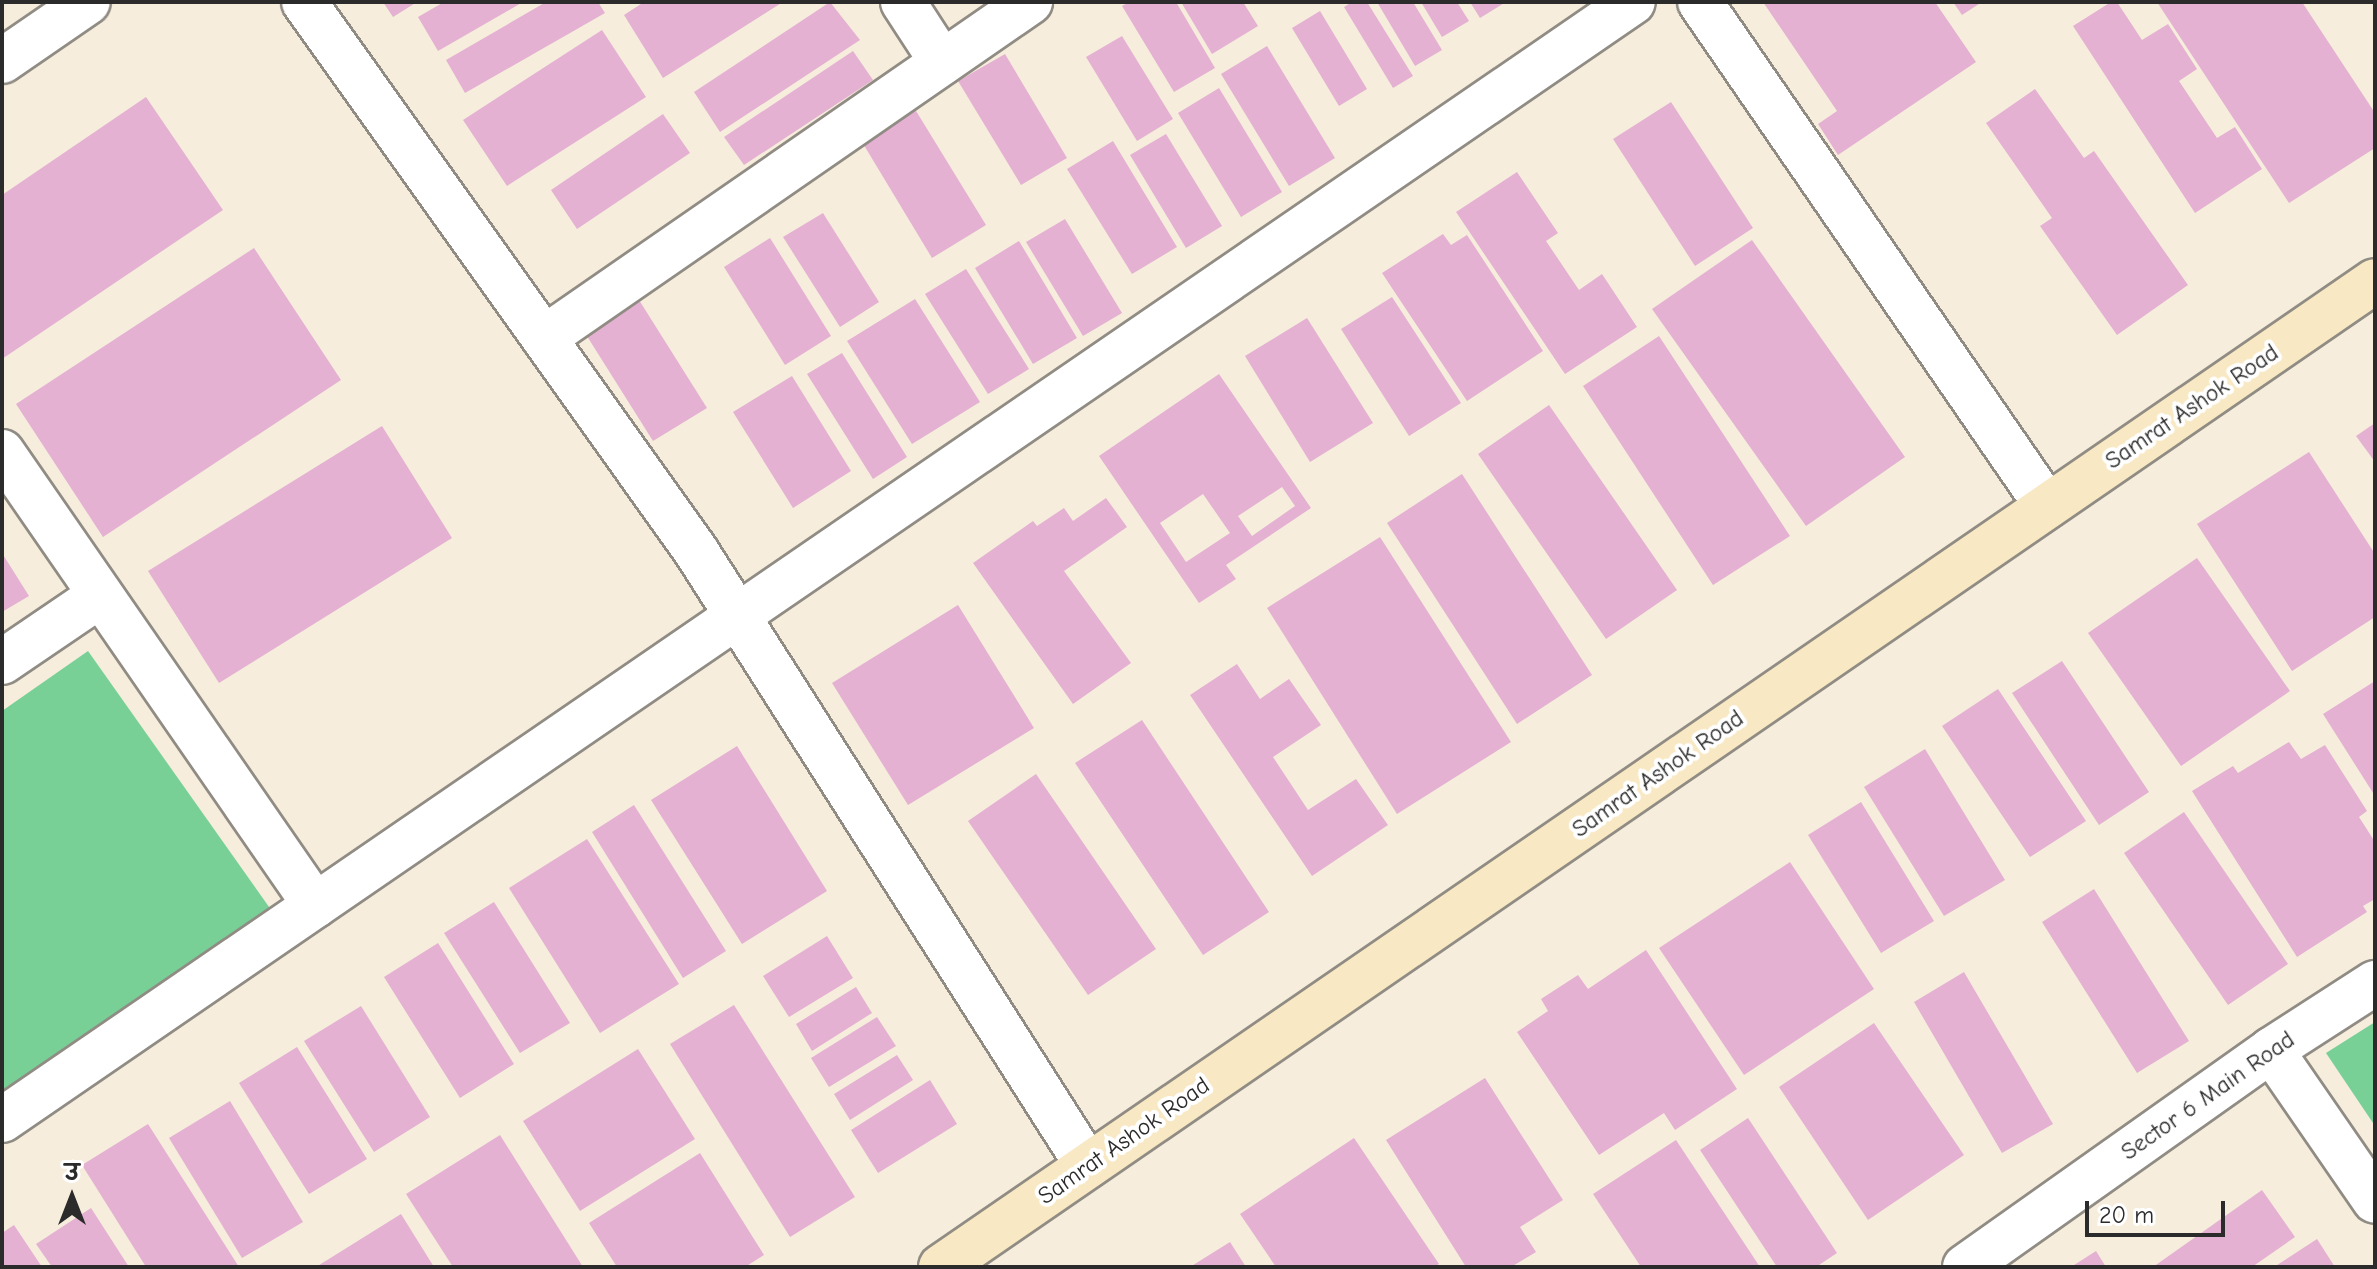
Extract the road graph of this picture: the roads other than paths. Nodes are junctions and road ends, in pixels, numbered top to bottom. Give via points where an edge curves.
1 (88, 2) edge
2 (304, 2) edge
3 (903, 2) edge
4 (1030, 2) edge
5 (1633, 2) edge
6 (1700, 2) edge
7 (2, 61) edge
8 (942, 62) junction
9 (2375, 281) edge
10 (544, 338) junction
11 (2, 452) edge
12 (2047, 506) junction
13 (99, 596) junction
14 (739, 615) junction
15 (2, 662) edge
16 (315, 905) junction
17 (2375, 983) edge
18 (2271, 1050) junction
19 (2, 1120) edge
20 (1088, 1166) junction
21 (2375, 1201) edge
22 (941, 1267) edge
23 (1965, 1267) edge

1 - 7 street
2 - 10 street
3 - 8 street
4 - 8 street
5 - 14 street
6 - 12 street
8 - 10 street
9 - 12 street, Samrat Ashok Road
10 - 14 street
11 - 13 street
12 - 20 street, Samrat Ashok Road
13 - 15 street
13 - 16 street
14 - 16 street
14 - 20 street
16 - 19 street
17 - 18 street, Sector 6 Main Road
18 - 21 street
18 - 23 street, Sector 6 Main Road
20 - 22 street, Samrat Ashok Road

